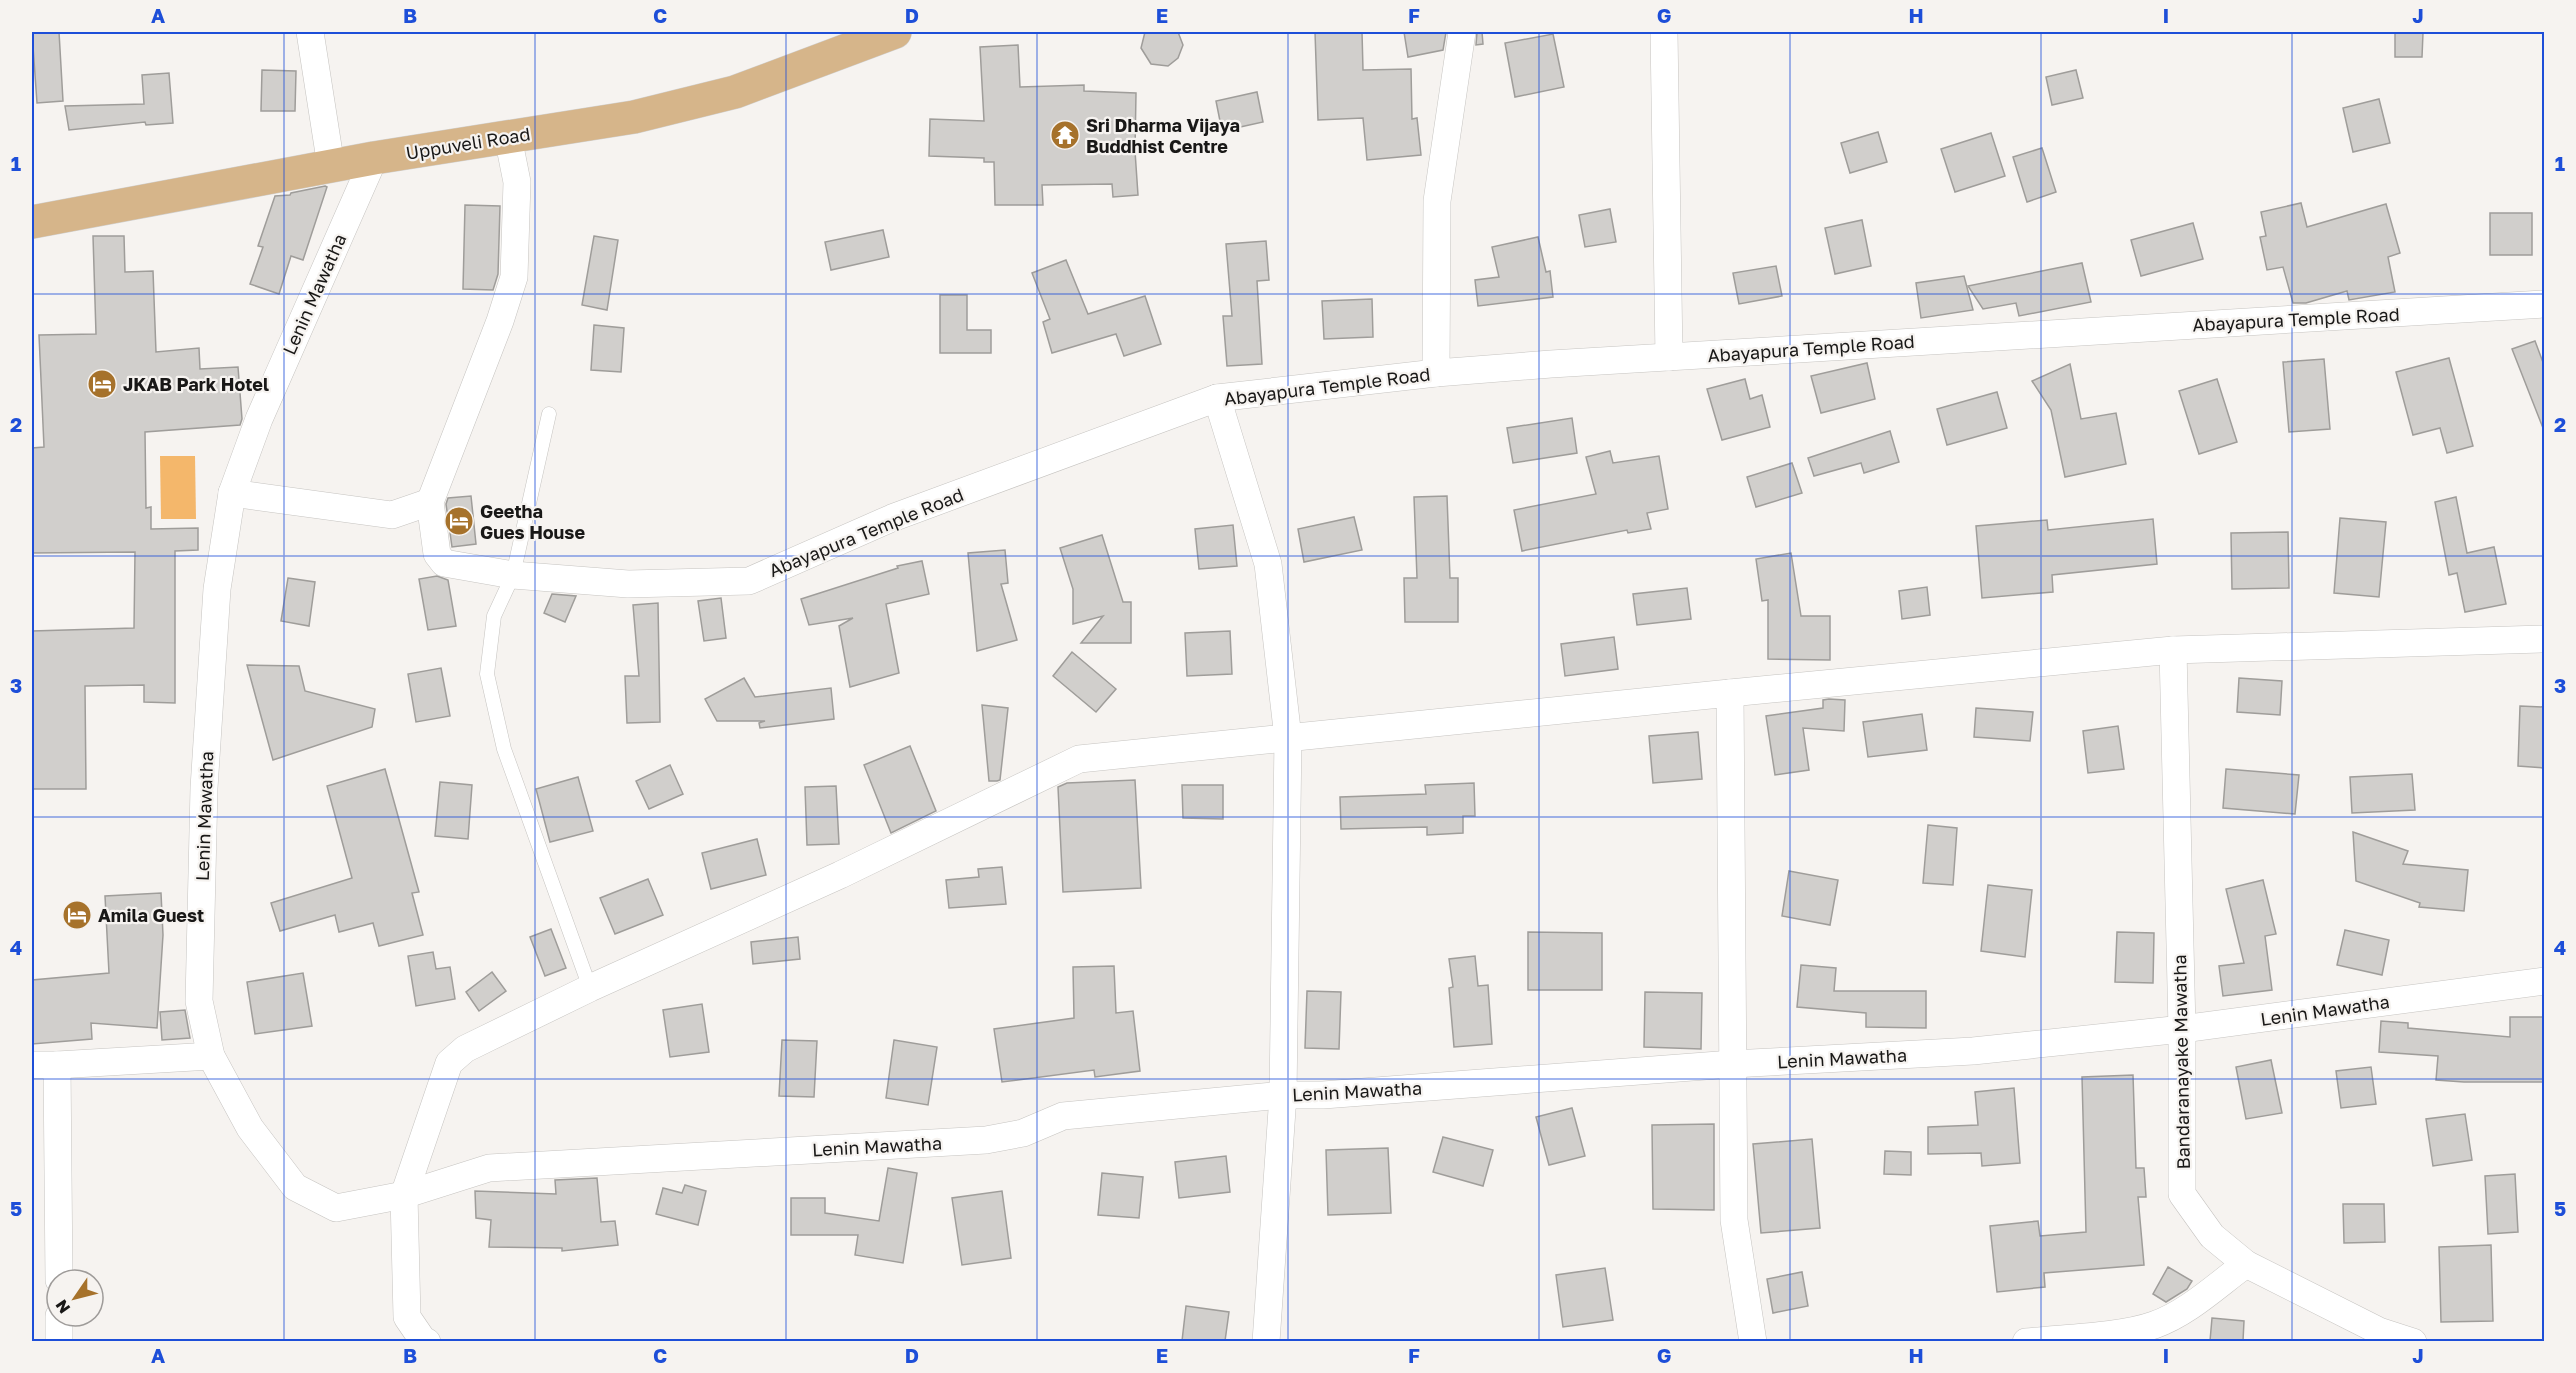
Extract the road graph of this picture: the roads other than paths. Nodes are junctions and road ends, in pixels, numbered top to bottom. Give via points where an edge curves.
1 (310, 32) edge
2 (895, 32) edge
3 (1462, 32) edge
4 (1664, 32) edge
5 (507, 137) junction
6 (374, 158) junction
7 (330, 166) junction
8 (32, 222) edge
9 (2544, 304) edge
10 (1669, 357) junction
11 (1436, 373) junction
12 (1217, 398) junction
13 (549, 414) dead end
14 (232, 494) junction
15 (430, 502) junction
16 (513, 575) junction
17 (2544, 639) edge
18 (2173, 650) junction
19 (1730, 693) junction
20 (1288, 738) junction
21 (2544, 981) edge
22 (590, 988) junction
23 (2182, 1029) junction
24 (211, 1056) junction
25 (1732, 1064) junction
26 (44, 1065) edge
27 (1283, 1095) junction
28 (404, 1195) junction
29 (2246, 1263) junction
30 (58, 1268) edge
31 (427, 1341) edge
32 (1266, 1341) edge
33 (1753, 1341) edge
34 (2026, 1341) edge
35 (2413, 1341) edge

1 - 7 street
2 - 5 main road, Uppuveli Road via 735,92 634,117
3 - 11 street via 1437,201
4 - 10 street
5 - 6 main road, Uppuveli Road
5 - 15 street, Abayapura Temple Road via 517,182 514,277
6 - 7 main road, Uppuveli Road
6 - 14 street, Lenin Mawatha via 259,420
7 - 8 main road, Uppuveli Road
9 - 10 street, Abayapura Temple Road
10 - 11 street, Abayapura Temple Road
11 - 12 street, Abayapura Temple Road
12 - 16 street, Abayapura Temple Road via 892,518 749,581 628,584
12 - 20 street via 1268,564
13 - 16 lane
14 - 15 street via 392,515
14 - 24 street, Lenin Mawatha via 217,589 204,788 199,1001
15 - 16 street, Abayapura Temple Road via 437,555 444,563
16 - 22 lane via 494,616 487,674 504,749
17 - 18 street
18 - 19 street
18 - 23 street, Bandaranayake Mawatha
19 - 20 street
19 - 25 street
20 - 22 street via 1080,759 840,876
20 - 27 street
21 - 23 street, Lenin Mawatha
22 - 28 street via 465,1049 449,1063
23 - 25 street, Lenin Mawatha via 1973,1051
23 - 29 street, Bandaranayake Mawatha via 2182,1194 2212,1236
24 - 26 street
24 - 28 street, Lenin Mawatha via 250,1128 295,1187 336,1208
25 - 27 street, Lenin Mawatha
25 - 33 street via 1734,1220
26 - 30 street
27 - 28 street, Lenin Mawatha via 1063,1116 1023,1133 986,1140 489,1168
27 - 32 street
28 - 31 street via 407,1317
29 - 34 street via 2189,1307 2154,1325
29 - 35 street, Bandaranayake Mawatha via 2379,1331

